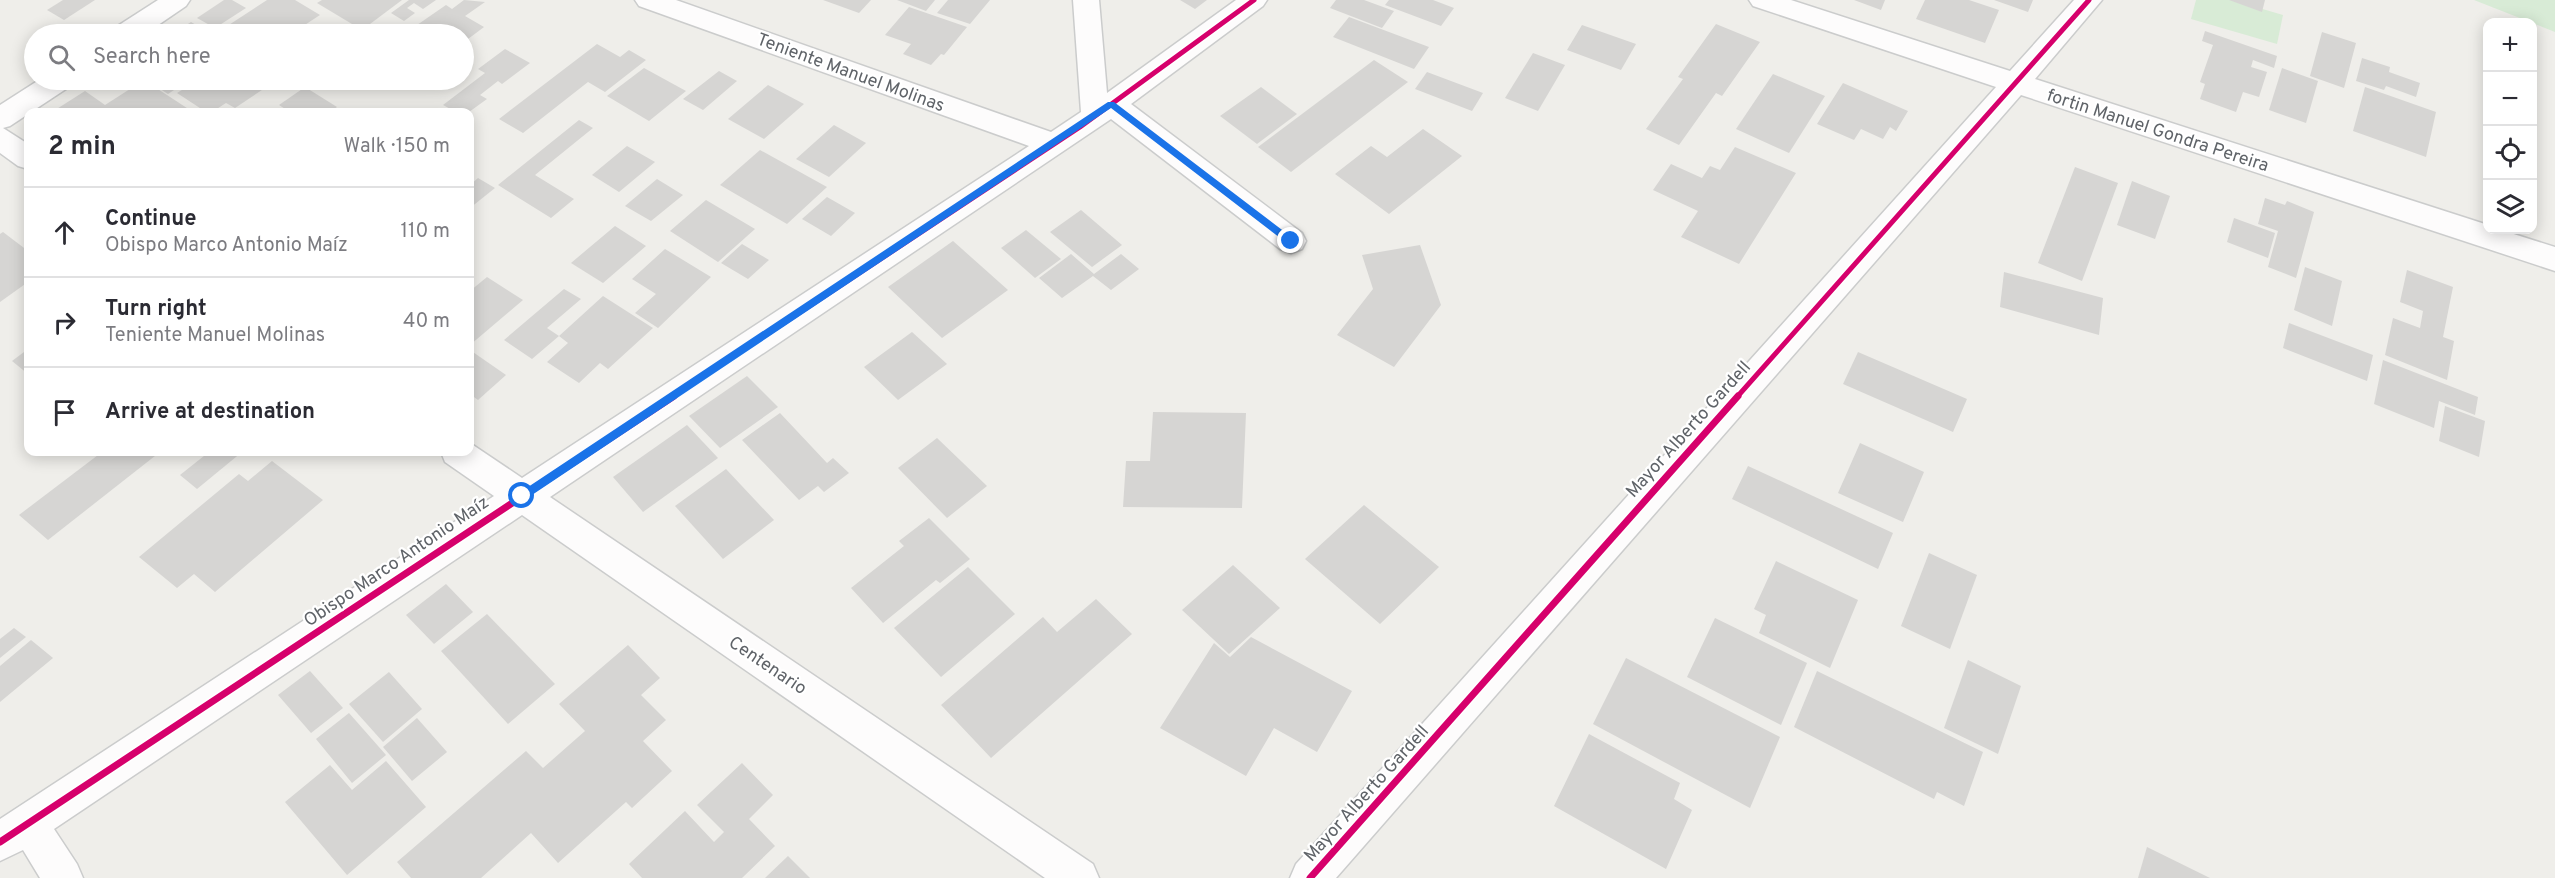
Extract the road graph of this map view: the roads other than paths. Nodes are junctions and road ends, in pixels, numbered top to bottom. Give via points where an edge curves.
1 (177, 0) edge
2 (648, 0) edge
3 (1086, 0) edge
4 (1254, 0) edge
5 (1761, 0) edge
6 (2089, 0) edge
7 (141, 24) edge
8 (2015, 83) junction
9 (44, 90) edge
10 (1103, 110) junction
11 (0, 120) edge
12 (0, 138) edge
13 (1054, 144) junction
14 (24, 155) edge
15 (1291, 241) dead end
16 (2555, 259) edge
17 (463, 456) edge
18 (522, 496) junction
19 (14, 833) edge
20 (63, 878) edge
21 (1079, 878) edge
22 (1310, 878) edge

1 - 7 street
2 - 13 street, Teniente Manuel Molinas
3 - 10 street
4 - 10 street, Obispo Marco Antonio Maíz
5 - 8 street, fortin Manuel Gondra Pereira
6 - 8 street, Mayor Alberto Gardell
8 - 16 street, fortin Manuel Gondra Pereira
8 - 22 street, Mayor Alberto Gardell
9 - 11 street
10 - 13 street, Obispo Marco Antonio Maíz
10 - 15 street
12 - 14 street
13 - 18 street, Obispo Marco Antonio Maíz
17 - 18 street, Centenario
18 - 19 street, Obispo Marco Antonio Maíz
18 - 21 street, Centenario
19 - 20 street

